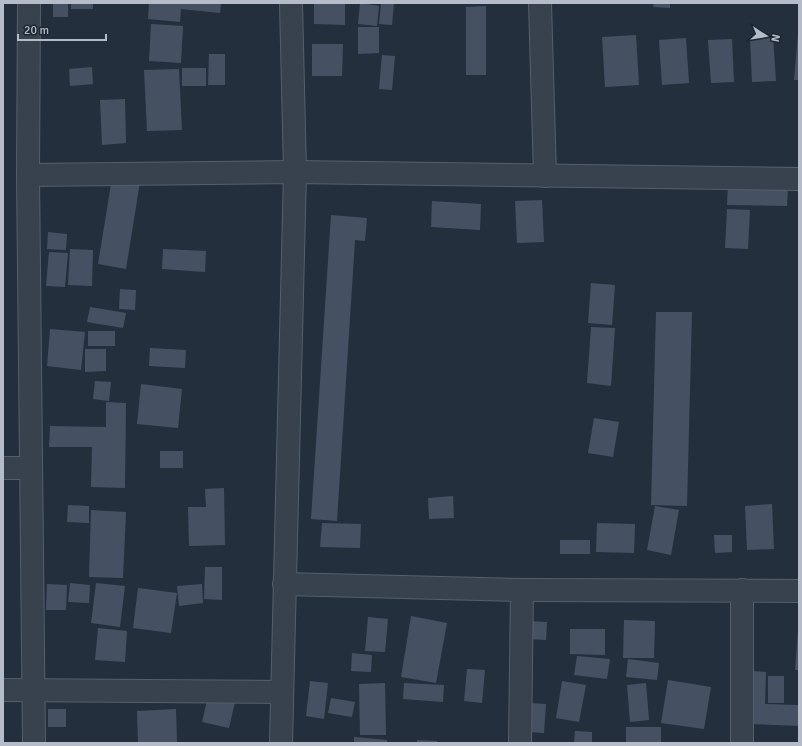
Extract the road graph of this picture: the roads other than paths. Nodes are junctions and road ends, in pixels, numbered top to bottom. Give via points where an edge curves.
1 (29, 3) edge
2 (291, 3) edge
3 (540, 3) edge
4 (295, 172) junction
5 (28, 175) junction
6 (545, 176) junction
7 (799, 179) edge
8 (3, 468) edge
9 (32, 468) junction
10 (284, 584) junction
11 (522, 590) junction
12 (742, 590) junction
13 (799, 591) edge
14 (3, 690) edge
15 (34, 690) junction
16 (281, 692) junction
17 (34, 743) edge
18 (281, 743) edge
19 (520, 743) edge
20 (742, 743) edge

1 - 5 street
2 - 4 street
3 - 6 street
4 - 5 street
4 - 6 street
4 - 10 street
5 - 9 street
6 - 7 street
8 - 9 street
9 - 15 street
10 - 11 street
10 - 16 street
11 - 12 street
11 - 19 street
12 - 13 street
12 - 20 street
14 - 15 street
15 - 16 street
15 - 17 street
16 - 18 street

